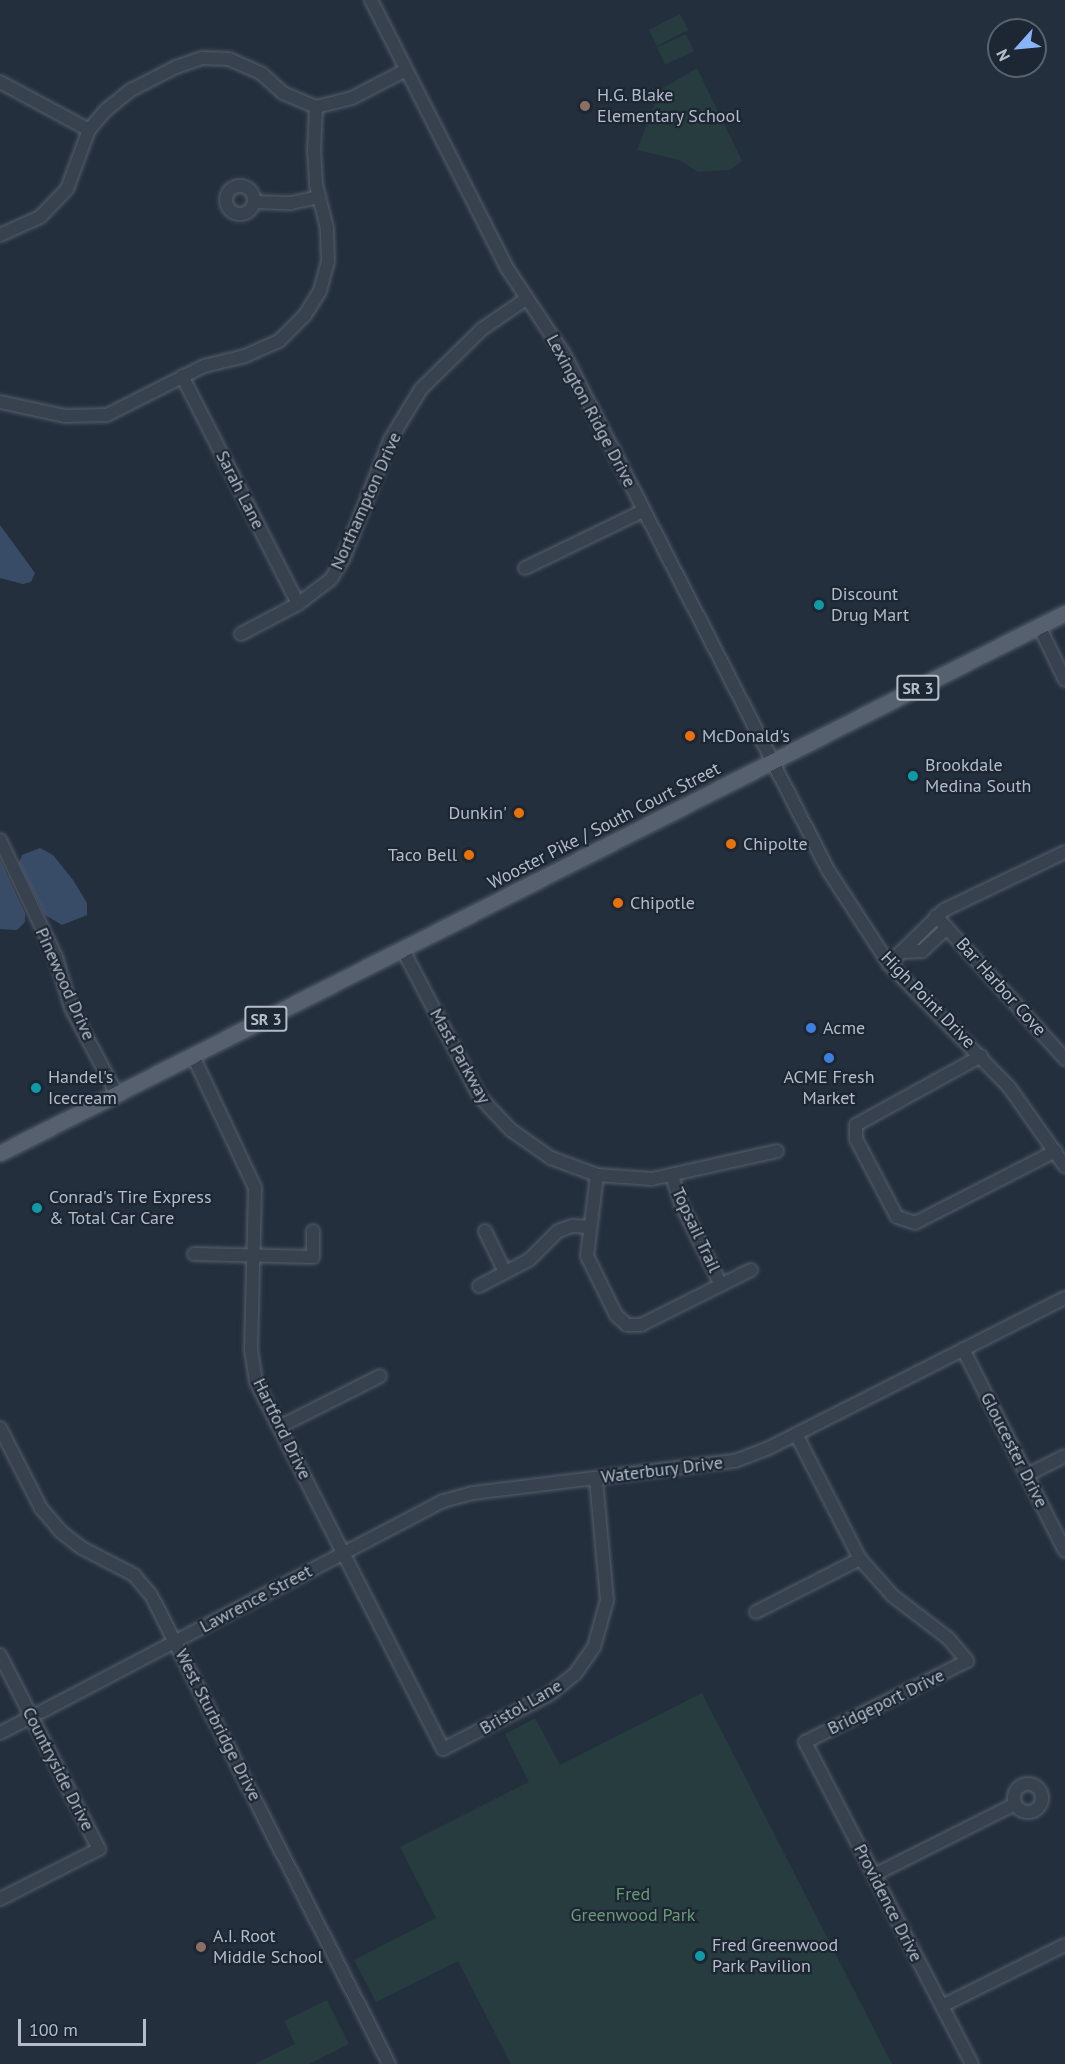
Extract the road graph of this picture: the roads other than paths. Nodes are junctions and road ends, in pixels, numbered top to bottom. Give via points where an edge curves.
1 (371, 0) edge
2 (406, 70) junction
3 (0, 82) edge
4 (316, 107) junction
5 (89, 130) junction
6 (319, 197) junction
7 (255, 202) dead end
8 (0, 235) edge
9 (526, 299) junction
10 (182, 376) junction
11 (0, 402) edge
12 (643, 511) junction
13 (525, 568) dead end
14 (298, 604) junction
15 (1065, 613) edge
16 (1039, 626) junction
17 (241, 634) dead end
18 (1065, 680) edge
19 (771, 762) junction
20 (0, 840) edge
21 (1065, 852) edge
22 (936, 916) junction
23 (947, 928) junction
24 (403, 950) junction
25 (901, 952) junction
26 (889, 964) junction
27 (193, 1056) junction
28 (981, 1056) junction
29 (1065, 1059) edge
30 (117, 1094) junction
31 (777, 1151) dead end
32 (1056, 1151) junction
33 (0, 1153) edge
34 (1065, 1164) edge
35 (597, 1175) junction
36 (672, 1176) junction
37 (589, 1227) junction
38 (314, 1231) dead end
39 (485, 1231) dead end
40 (194, 1254) dead end
41 (254, 1256) junction
42 (751, 1269) dead end
43 (505, 1272) junction
44 (721, 1285) junction
45 (478, 1286) dead end
46 (1065, 1298) edge
47 (963, 1349) junction
48 (380, 1376) dead end
49 (279, 1427) junction
50 (0, 1428) edge
51 (796, 1434) junction
52 (1065, 1456) edge
53 (1027, 1475) junction
54 (596, 1478) junction
55 (1065, 1551) edge
56 (344, 1554) junction
57 (860, 1559) junction
58 (756, 1612) dead end
59 (176, 1642) junction
60 (0, 1655) edge
61 (35, 1715) junction
62 (0, 1733) edge
63 (805, 1742) joint
64 (443, 1749) joint
65 (1015, 1804) dead end
66 (874, 1875) junction
67 (0, 1899) edge
68 (1065, 1945) edge
69 (942, 2006) junction
70 (389, 2064) edge
71 (972, 2064) edge

1 - 2 street, Lexington Ridge Drive
2 - 4 street via 352,98
2 - 9 street, Lexington Ridge Drive
3 - 5 street
4 - 5 street via 283,93 262,74 239,63 202,58 131,90
4 - 6 street via 314,152
5 - 8 street via 67,189 40,217
6 - 7 street via 291,203
6 - 10 street via 327,228 328,262 321,291 305,315 279,341
9 - 12 street, Lexington Ridge Drive via 564,354
9 - 14 street, Northampton Drive via 482,329 422,389 390,440 338,569 322,588
10 - 11 street via 97,417 65,416
10 - 14 street, Sarah Lane
12 - 13 street
12 - 19 street, Lexington Ridge Drive
14 - 17 street, Northampton Drive
15 - 16 main road, Wooster Pike / South Court Street / SR 3
16 - 18 street
16 - 19 main road, Wooster Pike / South Court Street / SR 3
19 - 24 main road, Wooster Pike / South Court Street / SR 3
19 - 26 street, High Point Drive via 833,879
20 - 30 street, Pinewood Drive via 56,957 71,1008
21 - 22 street
22 - 23 street, Bar Harbor Cove
22 - 25 street
23 - 25 street via 922,951
23 - 29 street, Bar Harbor Cove
24 - 27 main road, Wooster Pike / South Court Street / SR 3
24 - 35 street, Mast Parkway via 468,1076 494,1114 543,1154
25 - 26 street
26 - 28 street, High Point Drive
27 - 30 main road, SR 3
27 - 41 street, Hartford Drive via 251,1175 256,1200
28 - 32 street, High Point Drive
28 - 32 street via 857,1123 856,1139 897,1217 915,1223
30 - 33 main road, SR 3
31 - 36 street, Mast Parkway
32 - 34 street, High Point Drive
35 - 36 street, Mast Parkway via 631,1179
35 - 37 street
36 - 44 street, Topsail Trail via 681,1204
37 - 43 street via 572,1226 558,1231 529,1260
37 - 44 street via 586,1248 590,1262 616,1315 627,1325 641,1325
38 - 41 street via 313,1257
39 - 43 street
40 - 41 street
41 - 49 street, Hartford Drive via 252,1369
42 - 44 street
43 - 45 street
46 - 47 street, Waterbury Drive
47 - 51 street, Waterbury Drive
47 - 53 street, Gloucester Drive
48 - 49 street
49 - 56 street, Hartford Drive
50 - 59 street, West Sturbridge Drive via 49,1519 82,1548 134,1575 152,1595
51 - 54 street, Waterbury Drive via 716,1466
51 - 57 street
52 - 53 street
53 - 55 street, Gloucester Drive
54 - 56 street, Waterbury Drive via 457,1495
54 - 64 street, Bristol Lane via 607,1600 594,1647 575,1674 550,1694
56 - 59 street, Lawrence Street
56 - 64 street, Hartford Drive
57 - 58 street
57 - 63 street, Bridgeport Drive via 893,1596 948,1638 967,1661
59 - 61 street, Lawrence Street
59 - 70 street, West Sturbridge Drive
60 - 61 street, Countryside Drive
61 - 62 street, Lawrence Street
61 - 67 street, Countryside Drive via 99,1849
63 - 66 street, Providence Drive
65 - 66 street
66 - 69 street, Providence Drive
68 - 69 street
69 - 71 street, Providence Drive

